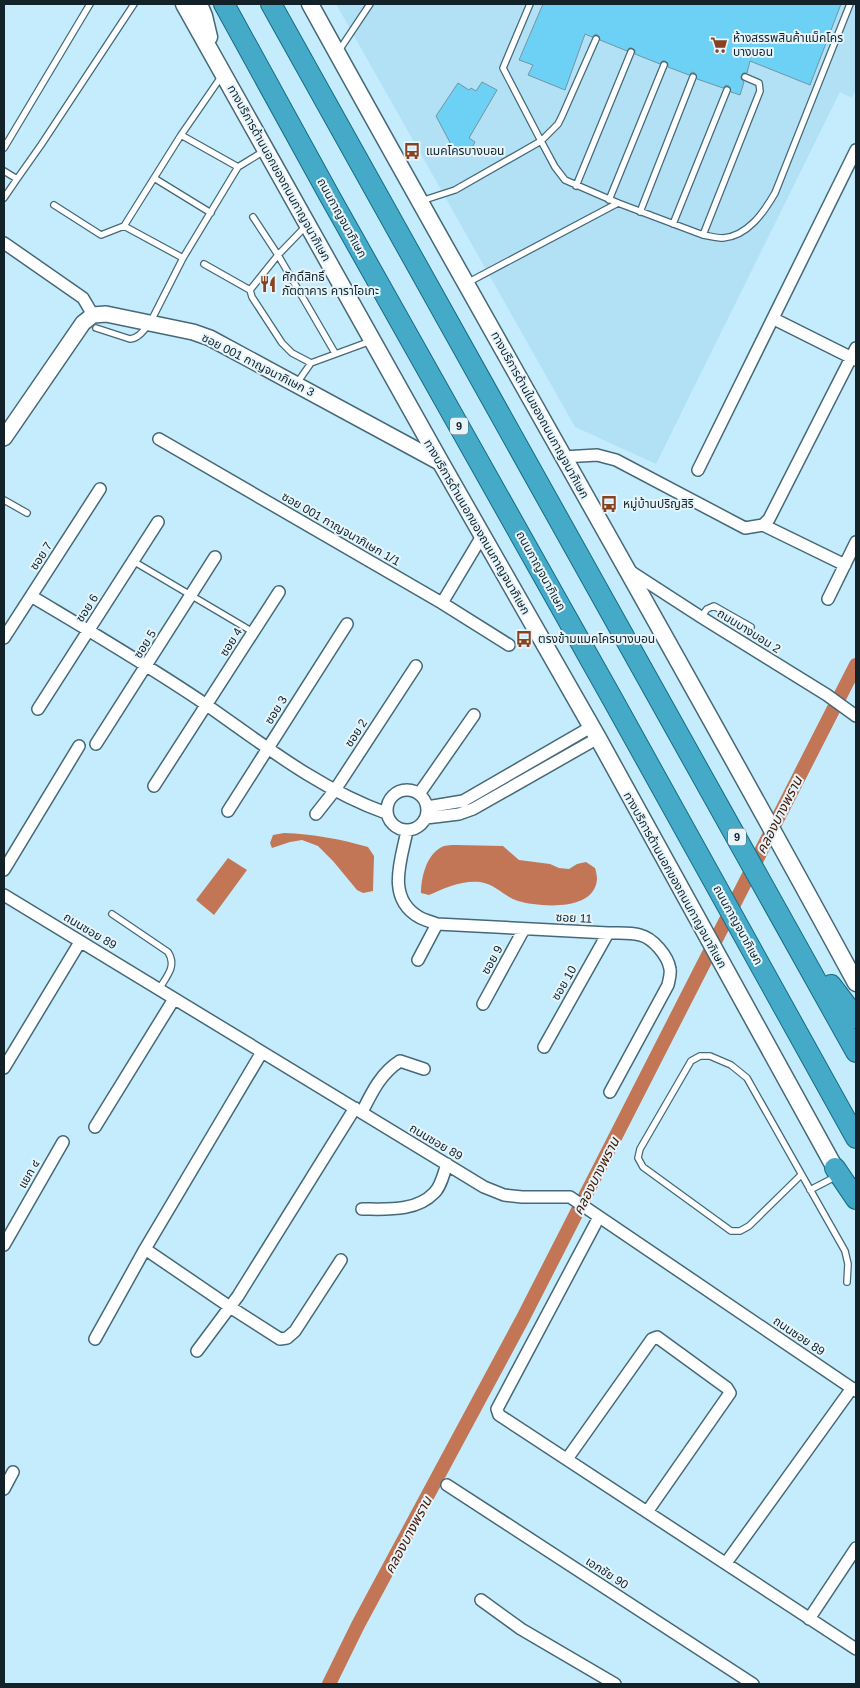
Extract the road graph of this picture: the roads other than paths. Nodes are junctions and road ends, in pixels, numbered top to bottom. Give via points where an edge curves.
1 (90, 4) edge
2 (134, 4) edge
3 (184, 4) edge
4 (199, 4) edge
5 (224, 4) edge
6 (271, 4) edge
7 (310, 4) edge
8 (370, 4) edge
9 (530, 4) edge
10 (850, 4) edge
11 (596, 38) dead end
12 (631, 52) dead end
13 (337, 53) junction
14 (213, 54) junction
15 (664, 65) dead end
16 (224, 73) junction
17 (693, 77) dead end
18 (745, 78) dead end
19 (726, 90) dead end
20 (181, 135) junction
21 (541, 141) junction
22 (4, 148) edge
23 (266, 150) junction
24 (856, 150) edge
25 (238, 167) junction
26 (4, 171) edge
27 (154, 178) junction
28 (17, 179) junction
29 (576, 186) junction
30 (4, 198) edge
31 (609, 200) junction
32 (419, 201) junction
33 (618, 204) junction
34 (54, 205) dead end
35 (640, 212) junction
36 (210, 213) junction
37 (253, 216) dead end
38 (673, 224) junction
39 (307, 225) junction
40 (124, 226) junction
41 (703, 235) junction
42 (4, 244) edge
43 (278, 255) junction
44 (183, 258) junction
45 (204, 264) dead end
46 (467, 283) junction
47 (250, 290) junction
48 (774, 319) junction
49 (94, 322) junction
50 (150, 323) junction
51 (372, 341) junction
52 (335, 353) junction
53 (855, 355) edge
54 (311, 364) junction
55 (296, 384) junction
56 (4, 438) edge
57 (160, 439) dead end
58 (563, 457) junction
59 (441, 463) junction
60 (698, 470) dead end
61 (100, 489) dead end
62 (4, 500) edge
63 (28, 513) dead end
64 (158, 522) dead end
65 (762, 525) junction
66 (482, 536) junction
67 (856, 542) edge
68 (215, 557) dead end
69 (133, 561) junction
70 (846, 565) junction
71 (628, 570) junction
72 (279, 592) dead end
73 (31, 596) junction
74 (190, 596) junction
75 (828, 599) dead end
76 (442, 603) junction
77 (701, 617) junction
78 (347, 624) dead end
79 (751, 627) dead end
80 (89, 630) junction
81 (253, 632) junction
82 (4, 638) edge
83 (509, 645) dead end
84 (147, 666) junction
85 (416, 666) dead end
86 (207, 706) junction
87 (38, 709) dead end
88 (474, 715) dead end
89 (856, 716) edge
90 (594, 733) junction
91 (96, 744) dead end
92 (79, 746) dead end
93 (268, 750) junction
94 (154, 786) dead end
95 (335, 790) junction
96 (419, 794) junction
97 (228, 811) dead end
98 (426, 812) junction
99 (386, 813) junction
100 (316, 814) dead end
101 (407, 831) junction
102 (4, 870) edge
103 (4, 895) edge
104 (112, 914) dead end
105 (437, 924) junction
106 (787, 928) junction
107 (524, 929) junction
108 (608, 933) junction
109 (80, 942) junction
110 (418, 960) dead end
111 (856, 983) edge
112 (159, 989) junction
113 (174, 999) junction
114 (483, 1004) dead end
115 (856, 1018) edge
116 (544, 1047) dead end
117 (262, 1052) junction
118 (856, 1052) edge
119 (4, 1068) edge
120 (424, 1069) dead end
121 (610, 1092) dead end
122 (358, 1110) junction
123 (95, 1127) dead end
124 (856, 1138) edge
125 (63, 1142) dead end
126 (447, 1164) junction
127 (837, 1172) junction
128 (801, 1175) junction
129 (810, 1190) junction
130 (856, 1199) edge
131 (856, 1208) edge
132 (362, 1209) dead end
133 (597, 1216) junction
134 (4, 1245) edge
135 (145, 1249) junction
136 (340, 1260) dead end
137 (847, 1282) dead end
138 (230, 1307) junction
139 (95, 1339) dead end
140 (197, 1351) dead end
141 (854, 1390) edge
142 (566, 1459) junction
143 (13, 1472) dead end
144 (447, 1485) dead end
145 (4, 1489) edge
146 (647, 1512) junction
147 (856, 1548) edge
148 (726, 1563) junction
149 (481, 1600) dead end
150 (809, 1619) junction
151 (856, 1649) edge
152 (615, 1684) edge
153 (753, 1684) edge

1 - 22 lane
2 - 28 lane
3 - 14 main road, ทางบริการด้านนอกของถนนกาญจนาภิเษก
4 - 14 main road
5 - 124 highway, ถนนกาญจนาภิเษก / 9
6 - 106 highway, 9
7 - 13 main road, ทางบริการด้านในของถนนกาญจนาภิเษก
8 - 13 lane
9 - 21 lane via 503,68
10 - 41 lane via 766,209 748,227 732,236
11 - 21 lane via 558,124
12 - 29 lane
13 - 32 main road, ทางบริการด้านในของถนนกาญจนาภิเษก
14 - 16 main road, ทางบริการด้านนอกของถนนกาญจนาภิเษก
15 - 31 lane
16 - 20 lane
16 - 23 main road, ทางบริการด้านนอกของถนนกาญจนาภิเษก
17 - 35 lane
18 - 41 lane via 759,84 760,91
19 - 38 lane
20 - 25 lane
20 - 27 lane
21 - 29 lane via 562,176
21 - 32 lane via 455,190
23 - 25 lane
23 - 39 main road, ทางบริการด้านนอกของถนนกาญจนาภิเษก
24 - 48 street
25 - 36 lane
26 - 28 lane
27 - 36 lane
27 - 40 lane
28 - 30 lane
29 - 31 lane
31 - 33 lane
32 - 46 main road, ทางบริการด้านในของถนนกาญจนาภิเษก
33 - 35 lane
33 - 46 lane
34 - 40 lane via 101,235
35 - 38 lane
36 - 44 lane
37 - 43 lane
38 - 41 lane
39 - 43 lane
39 - 51 main road, ทางบริการด้านนอกของถนนกาญจนาภิเษก
40 - 44 lane
42 - 49 street via 83,298
43 - 47 lane
43 - 52 lane
44 - 50 lane
45 - 47 lane
46 - 58 main road, ทางบริการด้านในของถนนกาญจนาภิเษก
47 - 54 lane via 282,343
48 - 53 street
48 - 60 street
49 - 50 street, ซอย 001 กาญจนาภิเษก 3 via 106,314
49 - 56 street via 83,323
50 - 55 street, ซอย 001 กาญจนาภิเษก 3 via 210,338
51 - 52 lane
51 - 59 main road, ทางบริการด้านนอกของถนนกาญจนาภิเษก
52 - 54 lane
53 - 65 street via 769,519
54 - 55 lane
55 - 59 street, ซอย 001 กาญจนาภิเษก 3
57 - 76 street, ซอย 001 กาญจนาภิเษก 1/1
58 - 65 street via 597,455 616,460 745,528
58 - 71 main road, ทางบริการด้านในของถนนกาญจนาภิเษก
59 - 66 main road, ทางบริการด้านนอกของถนนกาญจนาภิเษก
61 - 73 street, ซอย 7
62 - 63 lane
64 - 69 street, ซอย 6
65 - 70 street
66 - 76 street
66 - 90 main road, ทางบริการด้านนอกของถนนกาญจนาภิเษก
67 - 70 street
68 - 74 street, ซอย 5
69 - 74 lane
69 - 80 street, ซอย 6
70 - 75 street
71 - 77 street, ถนนบางบอน 2
71 - 111 main road, ทางบริการด้านในของถนนกาญจนาภิเษก
72 - 81 street, ซอย 4
73 - 80 street
73 - 82 street, ซอย 7
74 - 81 lane
74 - 84 street, ซอย 5
76 - 83 street, ซอย 001 กาญจนาภิเษก 1/1
77 - 79 lane via 714,606
77 - 89 street, ถนนบางบอน 2
78 - 93 street, ซอย 3
80 - 84 street
80 - 87 street, ซอย 6
81 - 86 street, ซอย 4
84 - 86 street
84 - 91 street, ซอย 5
85 - 95 street, ซอย 2
86 - 93 street
86 - 94 street, ซอย 4
88 - 96 street
90 - 98 street via 473,809 459,814
90 - 127 main road, ทางบริการด้านนอกของถนนกาญจนาภิเษก
92 - 102 street
93 - 95 street
93 - 97 street, ซอย 3
95 - 99 street
95 - 100 street, ซอย 2
96 - 98 street
96 - 99 street via 400,791 389,800
98 - 101 street via 418,827
99 - 101 street via 396,828
101 - 105 street, ซอย 11 via 397,881 399,896 419,918
103 - 109 street, ถนนซอย 89
104 - 112 lane via 172,958 173,967
105 - 107 street, ซอย 11
105 - 110 street
106 - 115 highway
106 - 118 highway, 9
107 - 108 street, ซอย 11
107 - 114 street, ซอย 9
108 - 116 street, ซอย 10
108 - 121 street, ซอย 11 via 643,935 667,960 670,971 668,985
109 - 112 street, ถนนซอย 89
109 - 119 street
112 - 113 street, ถนนซอย 89
113 - 117 street, ถนนซอย 89
113 - 123 street
117 - 122 street, ถนนซอย 89
117 - 135 street
120 - 122 street via 400,1061 391,1067
122 - 126 street, ถนนซอย 89
122 - 138 street
125 - 134 street, แยก ๔
126 - 132 street via 435,1193 418,1204 404,1208
126 - 133 street, ถนนซอย 89 via 484,1187 504,1195 570,1197
127 - 129 lane
127 - 130 highway
127 - 131 main road, ทางบริการด้านนอกของถนนกาญจนาภิเษก
128 - 128 lane via 749,1226 731,1231 643,1167 638,1158 640,1148 691,1061 700,1056 710,1056 731,1065 747,1078
128 - 129 lane
129 - 137 lane via 845,1252
133 - 141 street, ถนนซอย 89
133 - 142 street via 497,1409 499,1415
135 - 138 street
135 - 139 street
136 - 138 street via 295,1331 287,1338 280,1339
138 - 140 street
141 - 148 street
142 - 146 street
142 - 146 street via 652,1338 657,1337 728,1388 730,1393
143 - 145 street
144 - 153 street, เอกชัย 90
146 - 148 street
147 - 150 street
148 - 150 street
149 - 152 street via 521,1629
150 - 151 street

